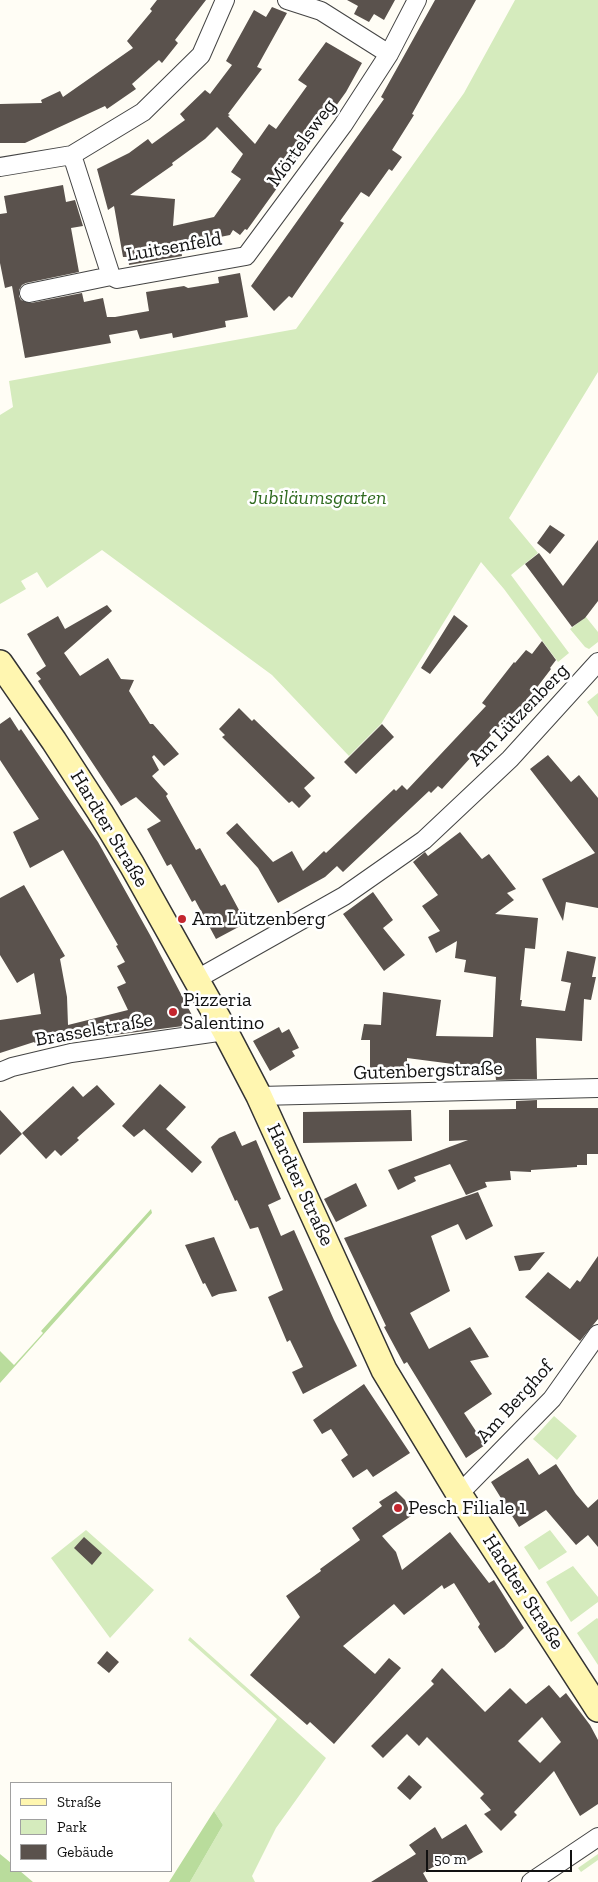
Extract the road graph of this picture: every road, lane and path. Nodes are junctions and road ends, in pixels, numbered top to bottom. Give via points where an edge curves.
1 (225, 0) edge
2 (288, 0) edge
3 (417, 0) edge
4 (389, 54) junction
5 (72, 155) junction
6 (0, 167) edge
7 (246, 256) joint
8 (111, 276) junction
9 (29, 293) dead end
10 (598, 662) edge
11 (0, 663) edge
12 (197, 979) junction
13 (225, 1031) junction
14 (0, 1072) edge
15 (598, 1088) edge
16 (259, 1096) junction
17 (598, 1334) edge
18 (459, 1494) junction
19 (598, 1709) edge
20 (598, 1837) edge
21 (531, 1882) edge

1 - 5 street via 201,55 143,112
2 - 4 street via 321,11
3 - 4 street, Mörtelsweg
4 - 7 street, Mörtelsweg via 343,125
5 - 6 street
5 - 8 street, Luitsenfeld
7 - 8 street, Luitsenfeld via 117,278
8 - 9 street, Luitsenfeld
10 - 12 street, Am Lützenberg via 510,759 424,840 344,896
11 - 12 main road, Hardter Straße via 100,812
12 - 13 main road, Hardter Straße
13 - 14 street, Brasselstraße via 70,1053
13 - 16 main road, Hardter Straße
15 - 16 street, Gutenbergstraße
16 - 18 main road, Hardter Straße via 384,1370
17 - 18 street, Am Berghof via 552,1399
18 - 19 main road, Hardter Straße
20 - 21 street

